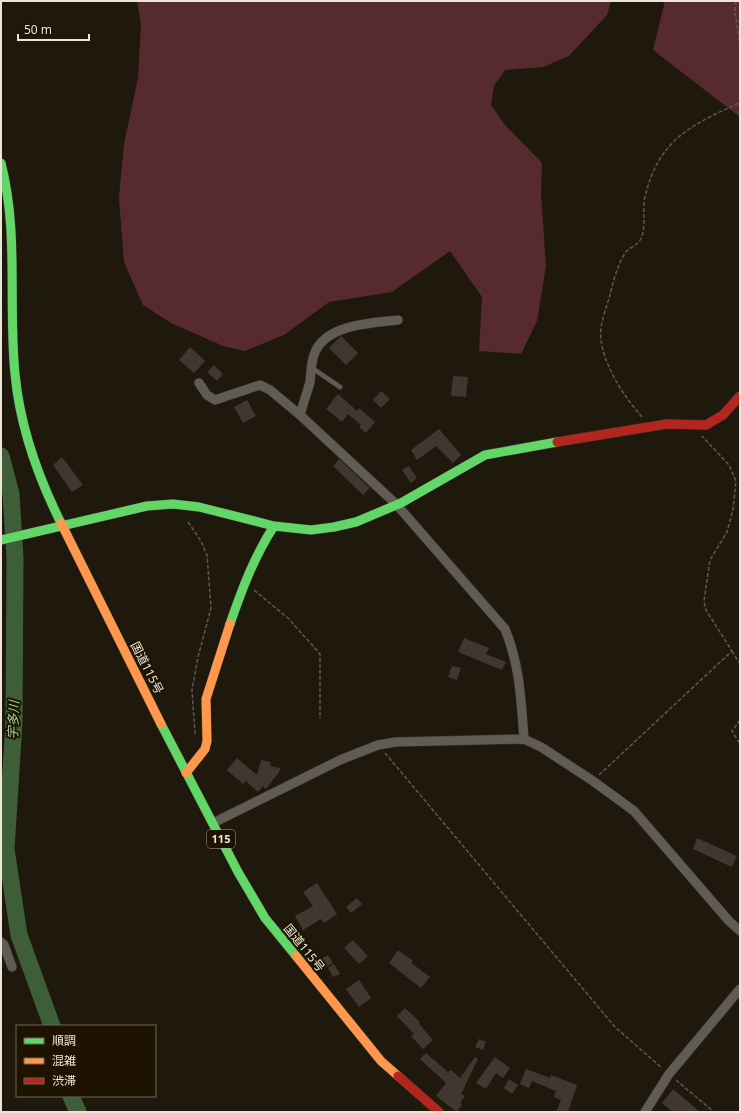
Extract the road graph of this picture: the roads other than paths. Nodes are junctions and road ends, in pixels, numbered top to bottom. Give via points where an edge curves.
1 (2, 167) edge
2 (398, 320) dead end
3 (312, 368) junction
4 (200, 383) dead end
5 (340, 387) dead end
6 (740, 396) edge
7 (300, 415) junction
8 (396, 504) junction
9 (58, 526) junction
10 (274, 526) junction
11 (1, 540) edge
12 (524, 739) junction
13 (186, 773) junction
14 (213, 823) junction
15 (740, 931) edge
16 (1, 942) edge
17 (12, 967) dead end
18 (740, 989) edge
19 (439, 1112) edge
20 (645, 1112) edge

1 - 9 main road, 国道115号 / 115 via 10,207 14,372 20,410 36,472
2 - 3 street via 349,327 330,335 320,343 314,354
3 - 5 lane
3 - 7 street
4 - 7 street via 207,396 215,400 260,385
6 - 8 main road via 723,415 706,425 650,426 485,455
7 - 8 street
8 - 10 main road via 338,526 310,530
8 - 12 street via 506,630 514,650 519,677
9 - 10 main road via 147,506 173,504 199,507
9 - 11 main road
9 - 13 main road, 国道115号 / 115
10 - 13 main road via 260,547 243,585 206,699 206,749
12 - 14 street via 396,742 378,745 340,760
12 - 15 street via 541,747 593,781 634,811 728,921
13 - 14 main road, 国道115号 / 115
14 - 19 main road, 国道115号 / 115 via 265,918 288,949 381,1061
16 - 17 street
18 - 20 street via 669,1074

